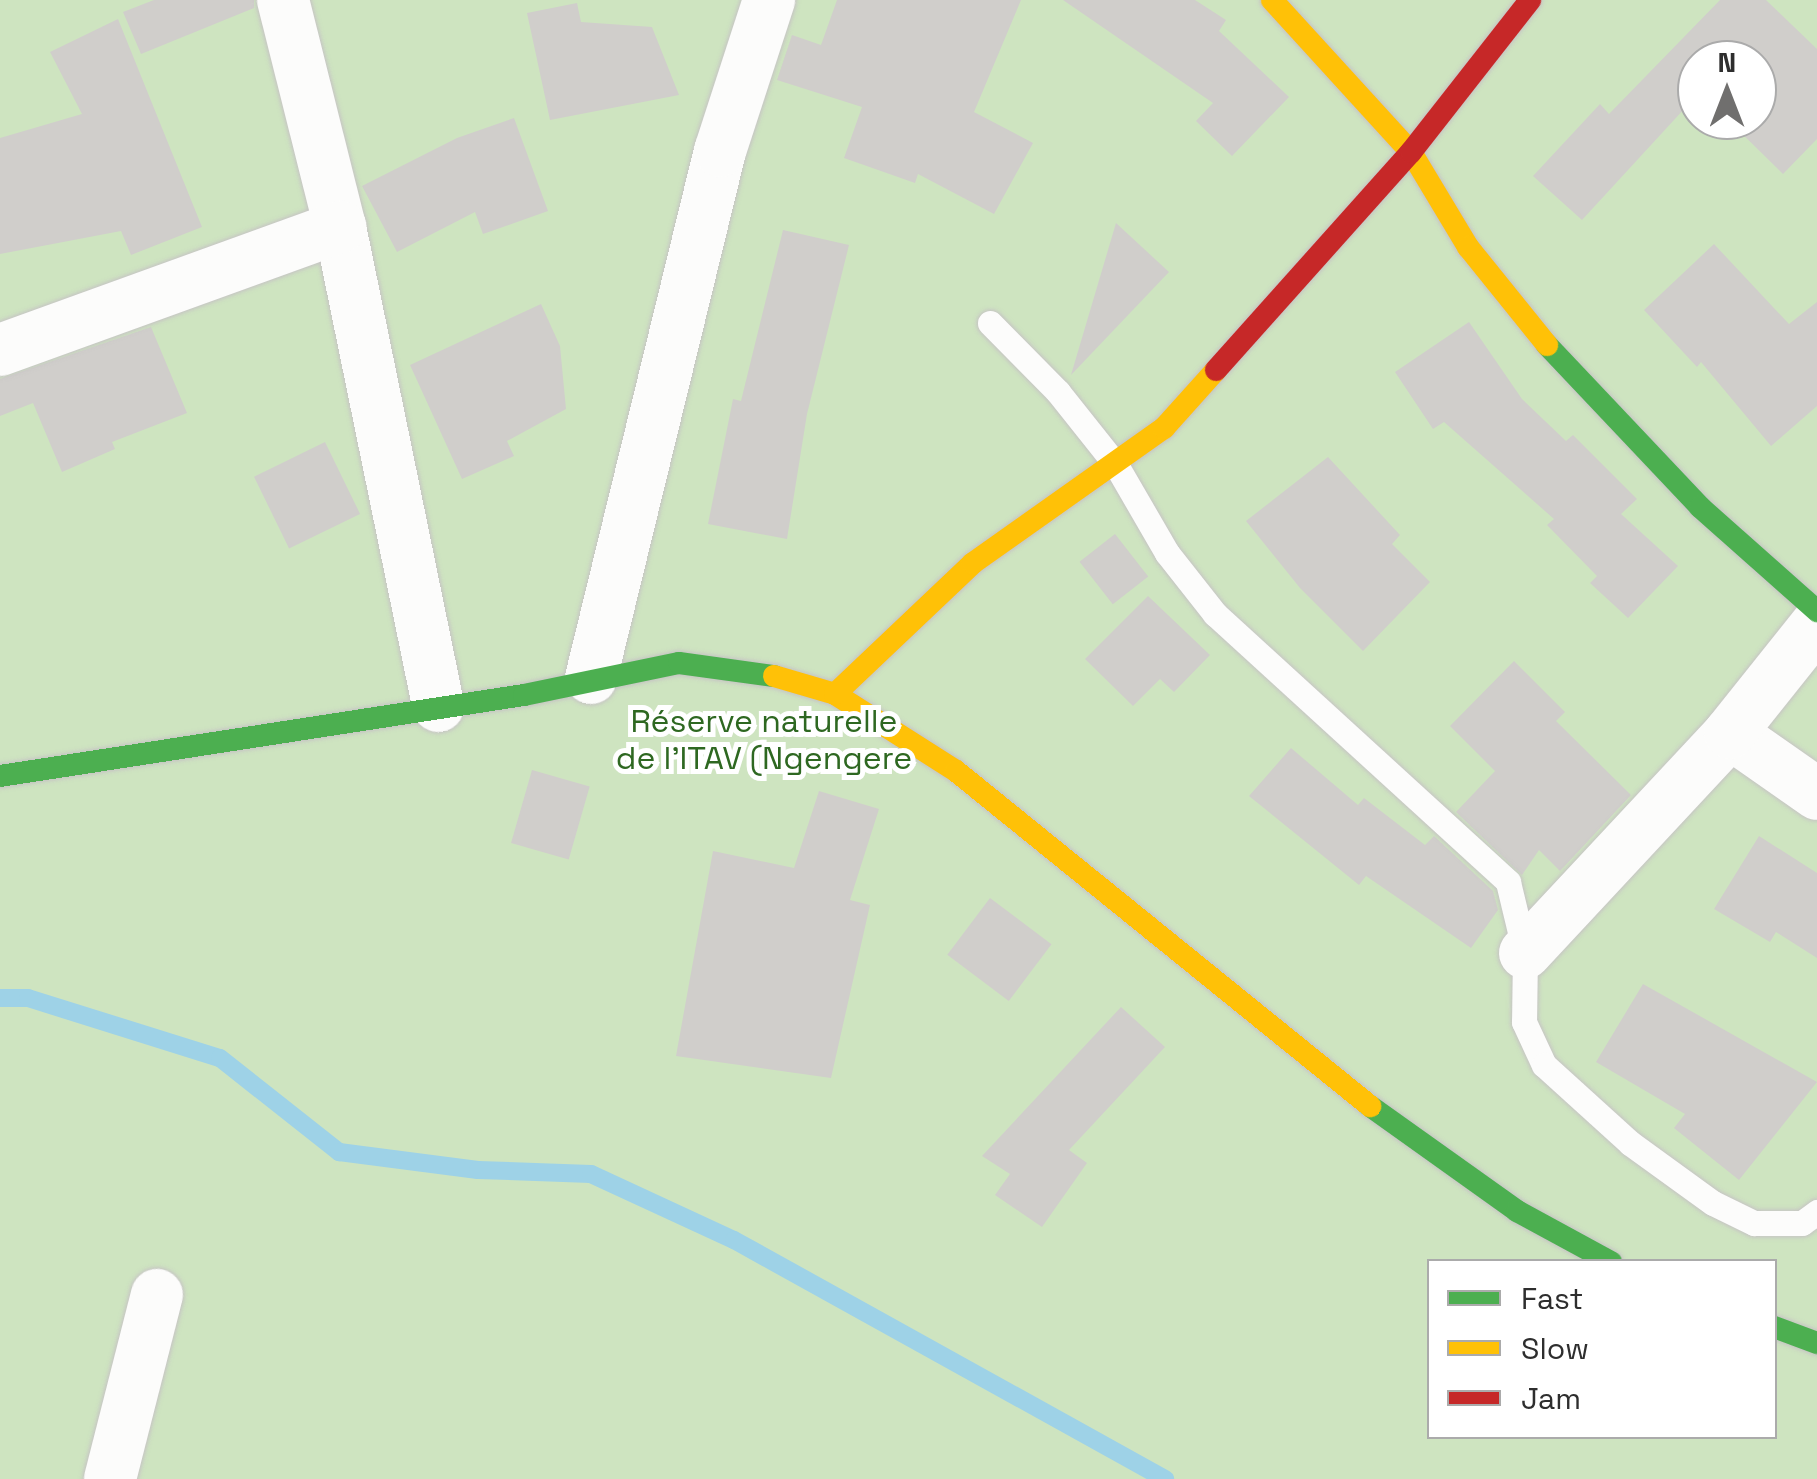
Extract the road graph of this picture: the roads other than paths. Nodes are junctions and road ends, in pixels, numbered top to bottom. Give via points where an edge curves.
1 (283, 0) edge
2 (769, 0) edge
3 (1272, 0) edge
4 (1530, 0) edge
5 (1411, 152) junction
6 (340, 227) junction
7 (990, 323) dead end
8 (0, 350) edge
9 (1116, 465) junction
10 (1817, 611) edge
11 (1817, 624) edge
12 (591, 678) junction
13 (836, 694) junction
14 (438, 706) junction
15 (1730, 734) junction
16 (0, 776) edge
17 (1817, 794) edge
18 (1526, 953) junction
19 (1817, 1212) edge
20 (1605, 1259) edge
21 (157, 1295) dead end
22 (1777, 1327) edge
23 (1817, 1344) edge
24 (110, 1479) edge

1 - 6 street
2 - 12 street via 720,151
3 - 5 main road
4 - 5 main road
5 - 9 main road via 1164,428
5 - 10 main road via 1468,247 1578,384 1700,507
6 - 8 street
6 - 14 street
7 - 9 lane via 1058,392
9 - 13 main road via 973,563
9 - 18 lane via 1167,554 1215,614 1508,882
11 - 15 street
12 - 13 main road via 680,663 748,669
12 - 14 main road
13 - 20 main road via 956,771 1366,1103 1517,1211
14 - 16 main road
15 - 17 street
15 - 18 street
18 - 19 lane via 1524,1022 1544,1064 1630,1142 1712,1203 1754,1224 1802,1224
21 - 24 street
22 - 23 main road

